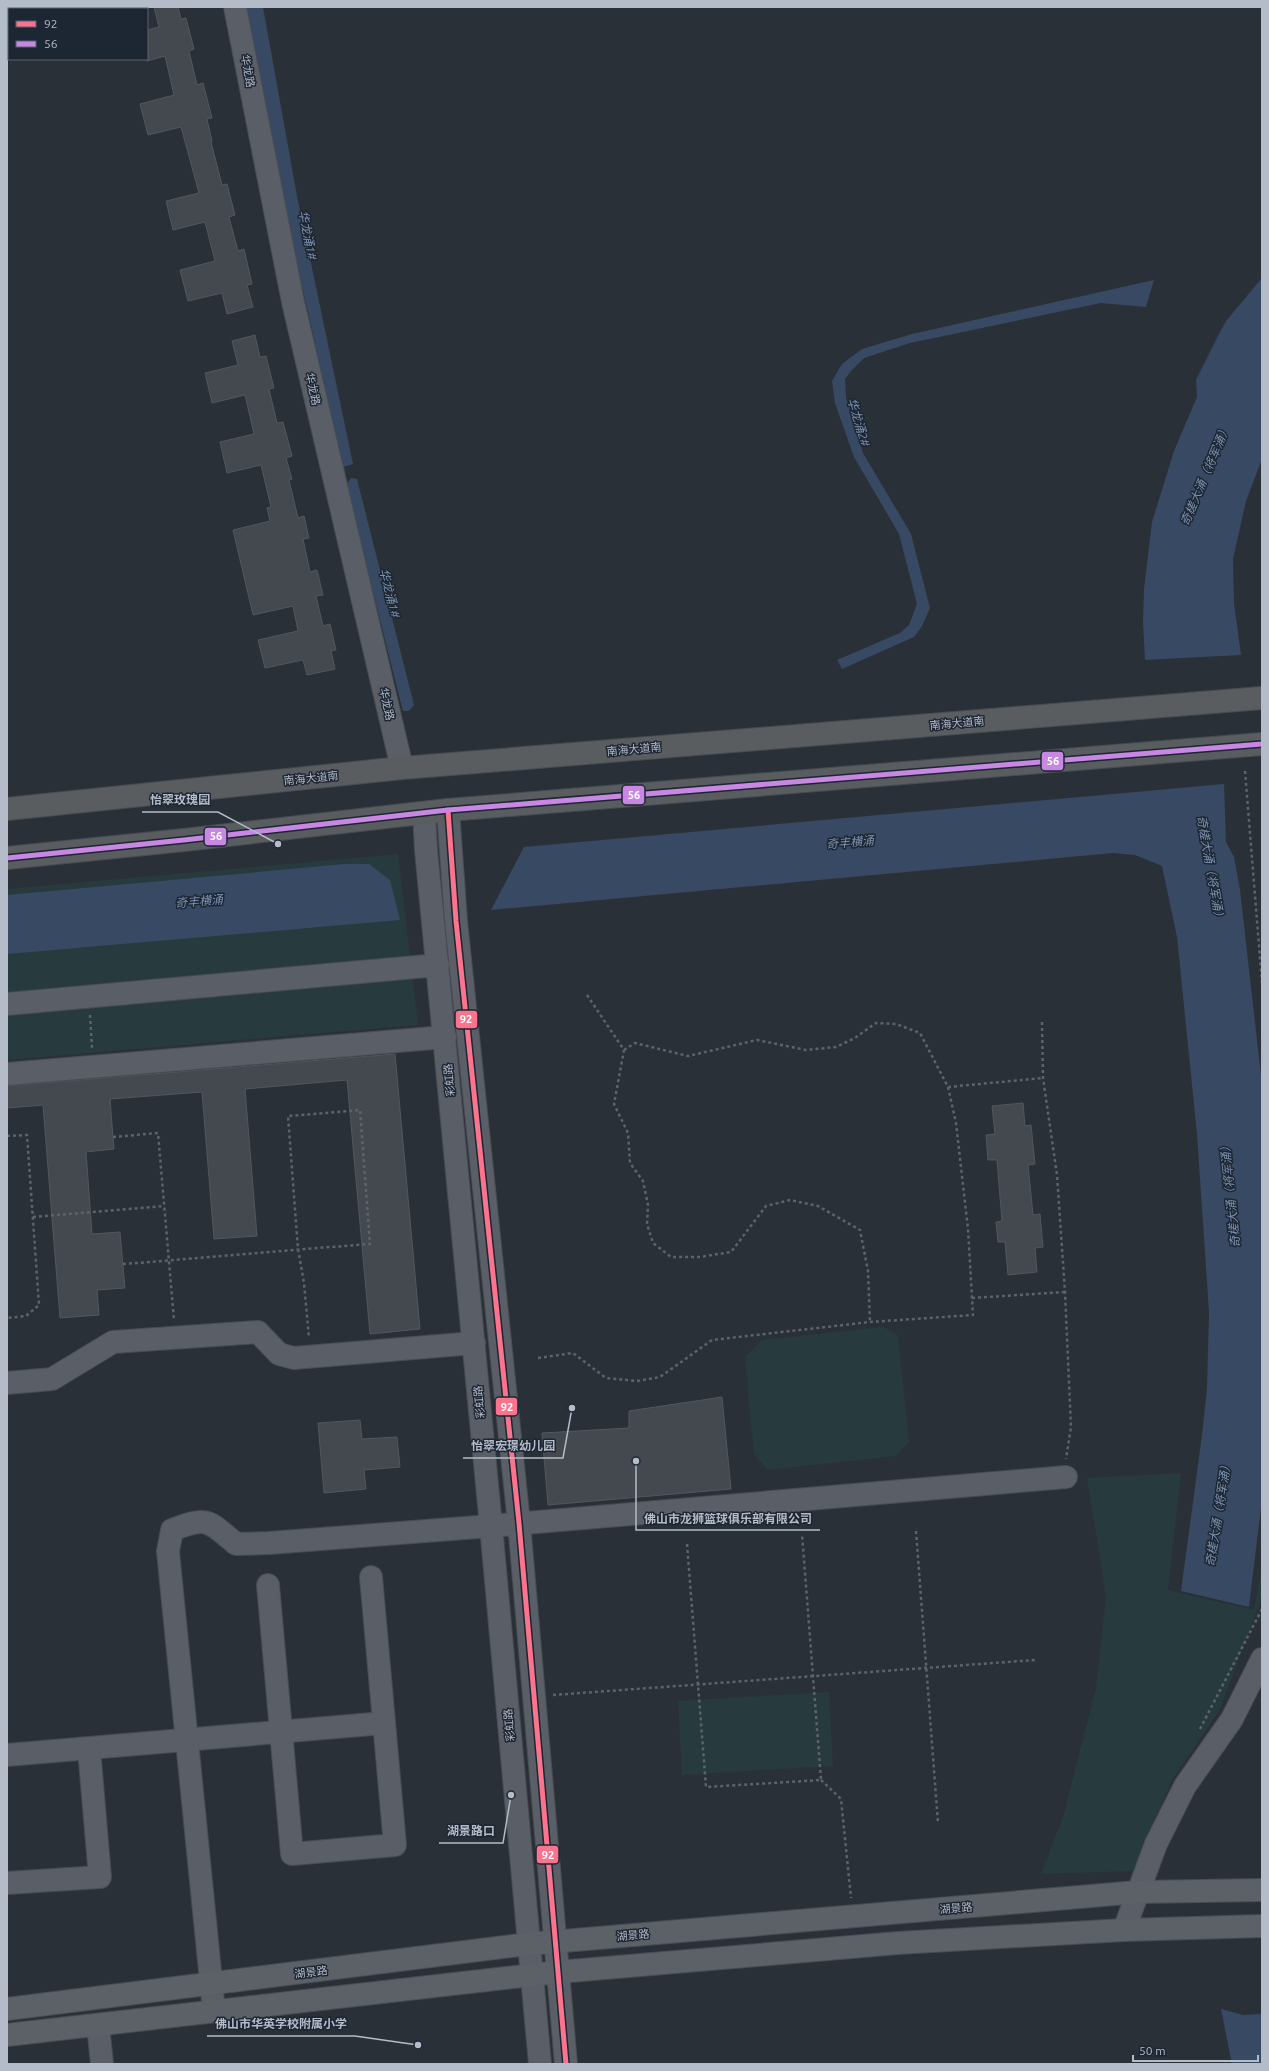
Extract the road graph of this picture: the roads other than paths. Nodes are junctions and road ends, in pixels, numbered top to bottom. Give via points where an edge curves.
1 (235, 7) edge
2 (1262, 698) edge
3 (1262, 744) edge
4 (402, 768) junction
5 (7, 809) edge
6 (448, 810) junction
7 (424, 812) junction
8 (7, 858) edge
9 (438, 965) junction
10 (7, 1004) edge
11 (445, 1037) junction
12 (7, 1074) edge
13 (474, 1343) junction
14 (7, 1383) edge
15 (1066, 1477) road end
16 (518, 1523) junction
17 (491, 1526) junction
18 (371, 1577) dead end
19 (268, 1585) dead end
20 (1262, 1659) edge
21 (384, 1723) junction
22 (281, 1732) junction
23 (185, 1740) junction
24 (89, 1749) junction
25 (7, 1755) edge
26 (7, 1883) edge
27 (1262, 1890) edge
28 (1138, 1892) junction
29 (1262, 1926) edge
30 (1124, 1930) junction
31 (555, 1942) junction
32 (528, 1944) junction
33 (558, 1972) junction
34 (531, 1974) junction
35 (210, 1985) junction
36 (7, 2009) edge
37 (214, 2011) junction
38 (98, 2025) junction
39 (7, 2036) edge
40 (102, 2064) edge
41 (540, 2064) edge
42 (566, 2064) edge

1 - 4 street, 华龙路 via 293,302
2 - 4 highway, 南海大道南
3 - 6 highway
4 - 5 highway, 南海大道南
6 - 7 highway
6 - 16 street via 456,920
7 - 8 highway
7 - 9 street, 彩虹路
9 - 10 street
9 - 11 street, 彩虹路
11 - 12 street
11 - 13 street, 彩虹路
13 - 14 street via 294,1358 279,1354 258,1332 113,1342 52,1379
13 - 17 street, 彩虹路
15 - 16 street
16 - 17 street
16 - 31 street
17 - 23 street via 236,1544 212,1523 194,1521 172,1530 168,1551
17 - 32 street, 彩虹路
18 - 21 street
19 - 22 street
20 - 28 street via 1232,1719 1185,1786 1156,1844
21 - 22 street
21 - 22 street via 395,1846 292,1854
22 - 23 street
23 - 24 street
23 - 35 street
24 - 25 street
24 - 26 street via 100,1877
27 - 28 main road, 湖景路
28 - 30 street
28 - 31 main road, 湖景路
29 - 30 main road
30 - 33 main road via 898,1943
31 - 32 main road, 湖景路
31 - 33 street
32 - 34 street, 彩虹路
32 - 35 main road, 湖景路
33 - 34 main road
33 - 42 street
34 - 37 main road
34 - 41 street, 彩虹路
35 - 36 main road, 湖景路
35 - 37 street
37 - 38 main road
38 - 39 main road
38 - 40 street

